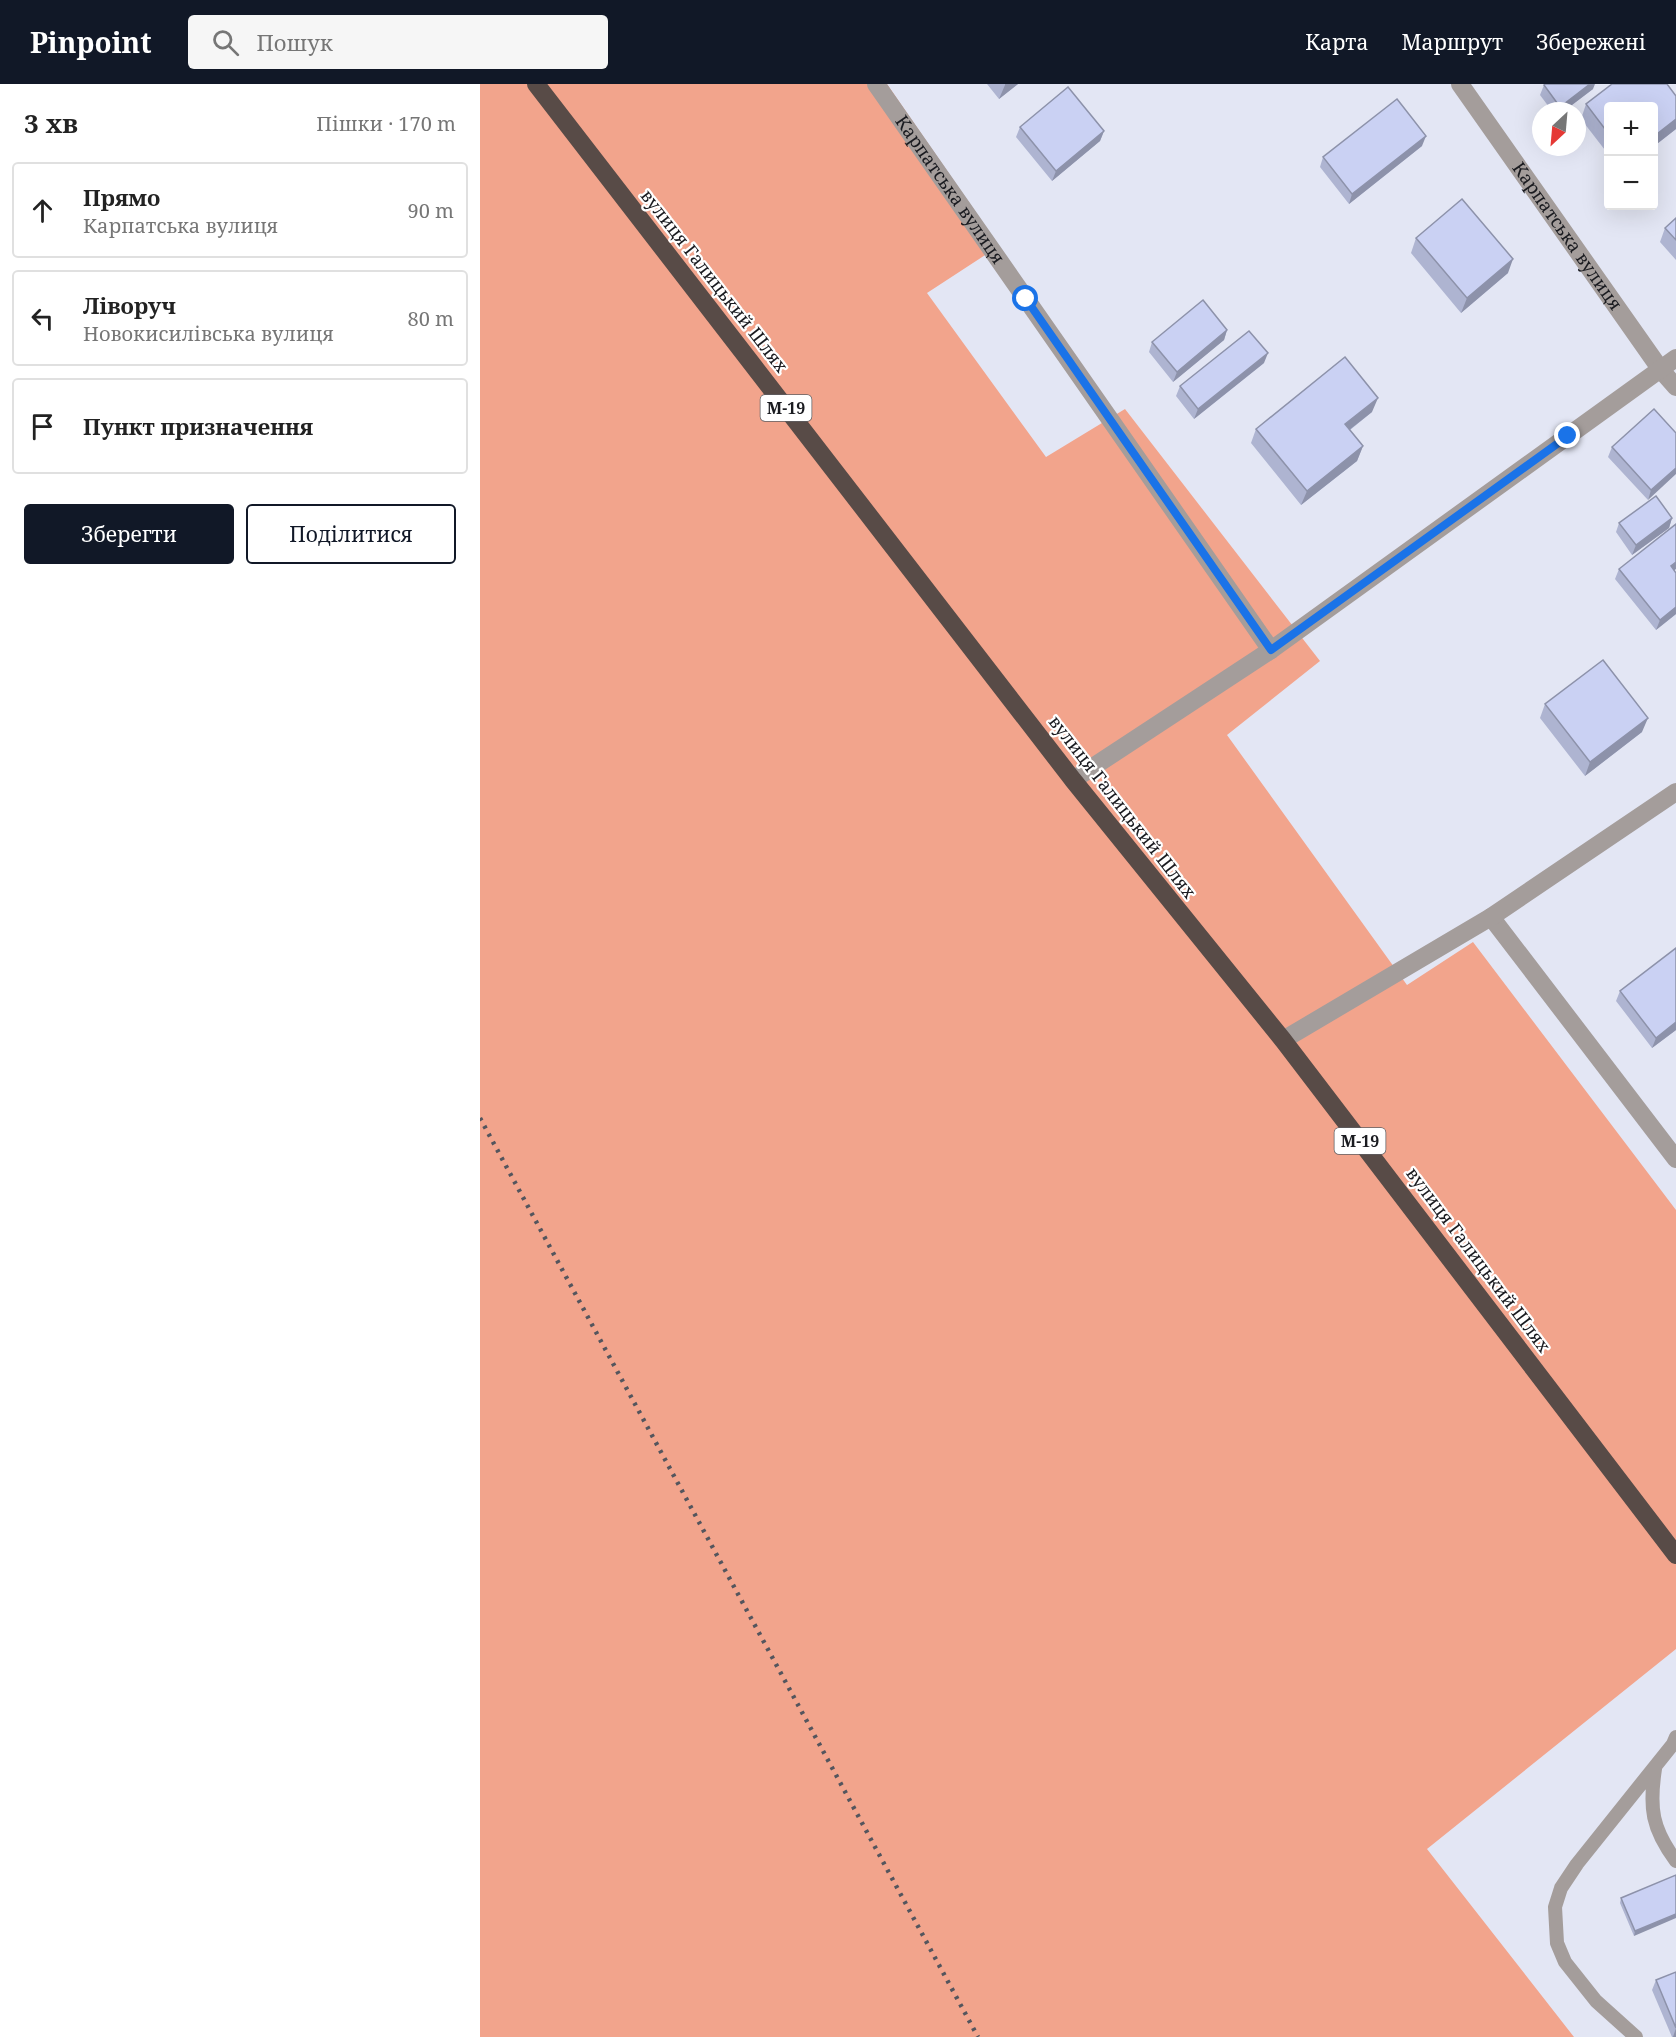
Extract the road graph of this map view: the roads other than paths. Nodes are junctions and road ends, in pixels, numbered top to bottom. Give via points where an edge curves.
1 (536, 84) edge
2 (876, 84) edge
3 (1460, 84) edge
4 (1676, 358) edge
5 (1661, 369) junction
6 (1676, 387) edge
7 (1271, 650) junction
8 (1073, 780) junction
9 (1676, 792) edge
10 (1491, 917) junction
11 (1283, 1040) junction
12 (1676, 1159) edge
13 (1676, 1555) edge
14 (1676, 1737) edge
15 (1655, 1767) junction
16 (1676, 1861) edge
17 (1636, 2037) edge

1 - 8 highway, вулиця Галицький Шлях / М-19
2 - 7 street, Карпатська вулиця
3 - 5 street, Карпатська вулиця
4 - 5 street
5 - 6 street, Карпатська вулиця
5 - 7 street
7 - 8 street
8 - 11 highway, вулиця Галицький Шлях / М-19
9 - 10 street
10 - 11 street
10 - 12 street
11 - 13 highway, вулиця Галицький Шлях / М-19
14 - 15 lane
15 - 16 lane via 1654,1823
15 - 17 lane via 1577,1864 1561,1888 1555,1907 1557,1943 1565,1962 1596,2001

